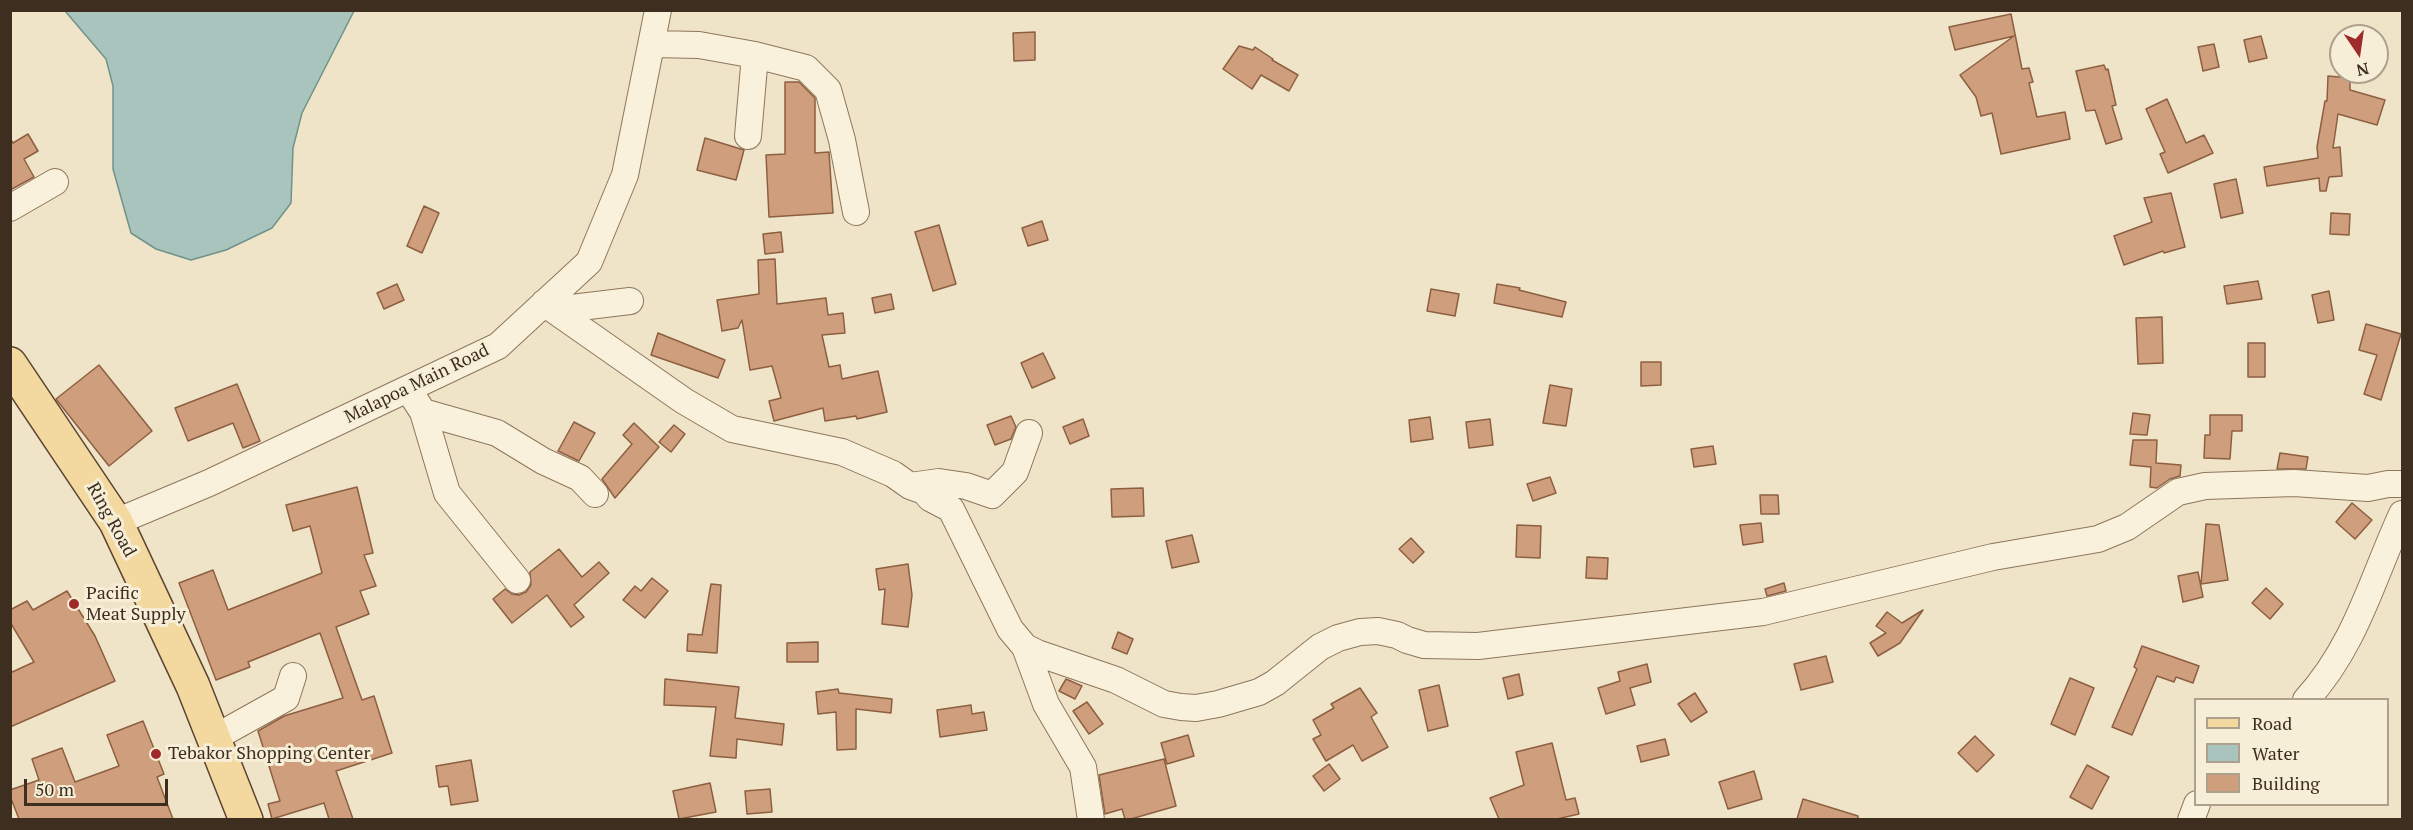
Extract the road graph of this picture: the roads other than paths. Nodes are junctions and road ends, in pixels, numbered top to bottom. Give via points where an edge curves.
1 (658, 10) edge
2 (652, 44) junction
3 (756, 55) junction
4 (748, 136) dead end
5 (55, 182) dead end
6 (10, 208) edge
7 (856, 212) dead end
8 (630, 301) dead end
9 (550, 307) junction
10 (10, 364) edge
11 (408, 389) junction
12 (423, 412) junction
13 (1029, 433) dead end
14 (2403, 484) edge
15 (910, 486) junction
16 (595, 494) dead end
17 (2403, 514) edge
18 (116, 522) junction
19 (517, 580) dead end
20 (1025, 647) junction
21 (293, 676) dead end
22 (2307, 698) edge
23 (214, 738) junction
24 (246, 819) edge
25 (1091, 819) edge

1 - 2 street, Malapoa Main Road
2 - 3 street via 699,45
2 - 9 street, Malapoa Main Road via 625,175 589,262
3 - 4 street
3 - 7 street via 806,68 828,90
5 - 6 street
8 - 9 street
9 - 11 street, Malapoa Main Road via 498,345
9 - 15 street via 684,401 732,429 842,452 893,474
10 - 18 main road, Ring Road
11 - 12 street
11 - 18 street, Malapoa Main Road via 209,483
12 - 16 street via 497,433 580,478
12 - 19 street via 447,493
13 - 15 street via 1015,472 992,495 939,482
14 - 20 street via 2368,488 2294,483 2197,487 2178,492 2127,527 2098,539 1993,557 1763,612 1478,646 1424,645 1378,631 1360,632 1320,647 1259,692 1240,700 1196,708 1164,704 1116,680
15 - 20 street via 951,509 1010,629
17 - 22 street via 2358,621 2326,677
18 - 23 main road, Ring Road
20 - 25 street via 1046,704 1083,767
21 - 23 street via 286,698
23 - 24 main road, Ring Road

